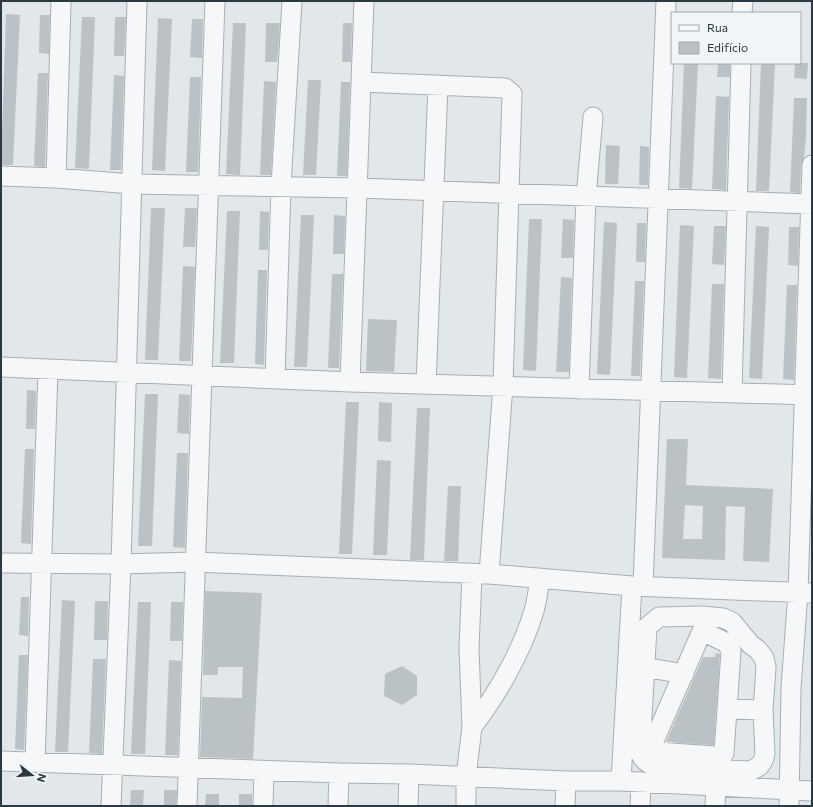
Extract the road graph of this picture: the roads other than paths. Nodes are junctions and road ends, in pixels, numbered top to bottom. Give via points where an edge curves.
1 (61, 1) edge
2 (137, 1) edge
3 (215, 1) edge
4 (292, 1) edge
5 (364, 1) edge
6 (666, 1) edge
7 (743, 1) edge
8 (742, 12) edge
9 (741, 64) edge
10 (361, 82) junction
11 (438, 85) junction
12 (593, 117) dead end
13 (812, 165) edge
14 (1, 176) edge
15 (56, 178) junction
16 (132, 184) junction
17 (208, 185) junction
18 (281, 186) junction
19 (357, 188) junction
20 (434, 190) junction
21 (510, 194) junction
22 (586, 197) junction
23 (657, 199) junction
24 (736, 202) junction
25 (812, 204) edge
26 (1, 367) edge
27 (48, 370) junction
28 (127, 374) junction
29 (202, 376) junction
30 (275, 379) junction
31 (350, 382) junction
32 (426, 384) junction
33 (503, 386) junction
34 (578, 389) junction
35 (652, 391) junction
36 (732, 392) junction
37 (808, 395) edge
38 (194, 562) junction
39 (1, 563) edge
40 (42, 563) junction
41 (121, 564) junction
42 (481, 574) junction
43 (540, 578) junction
44 (638, 586) junction
45 (704, 588) junction
46 (805, 592) edge
47 (702, 623) junction
48 (644, 667) junction
49 (684, 674) junction
50 (728, 709) junction
51 (763, 710) junction
52 (472, 727) junction
53 (1, 761) edge
54 (35, 762) junction
55 (113, 766) junction
56 (188, 768) junction
57 (689, 769) junction
58 (264, 771) junction
59 (339, 773) junction
60 (409, 774) junction
61 (466, 777) junction
62 (566, 781) junction
63 (621, 781) junction
64 (641, 782) junction
65 (716, 786) junction
66 (812, 791) edge
67 (790, 798) edge
68 (111, 806) edge
69 (187, 806) edge
70 (263, 806) edge
71 (338, 806) edge
72 (408, 806) edge
73 (466, 806) edge
74 (565, 806) edge
75 (640, 806) edge
76 (715, 806) edge

1 - 15 street
2 - 16 street
3 - 17 street
4 - 18 street
5 - 10 street
6 - 23 street
7 - 8 street
9 - 24 street
10 - 11 street
10 - 19 street
11 - 20 street
11 - 21 street via 505,88 512,94
12 - 22 street
13 - 25 street
14 - 15 street
15 - 16 street
16 - 17 street
16 - 28 street
17 - 18 street
17 - 29 street
18 - 19 street
18 - 30 street
19 - 20 street
19 - 31 street
20 - 21 street
20 - 32 street
21 - 22 street
21 - 33 street
22 - 23 street
22 - 34 street
23 - 24 street
23 - 35 street
24 - 25 street
24 - 36 street
25 - 37 street
26 - 27 street
27 - 28 street
27 - 40 street
28 - 29 street
28 - 41 street
29 - 30 street
29 - 38 street
30 - 31 street
31 - 32 street
32 - 33 street
33 - 34 street
33 - 42 street
34 - 35 street
35 - 36 street
35 - 44 street
36 - 37 street
37 - 46 street
38 - 41 street
38 - 42 street
38 - 56 street
39 - 40 street
40 - 41 street
40 - 54 street
41 - 55 street
42 - 43 street
42 - 52 street via 469,650
43 - 44 street
43 - 52 street via 533,614 518,651 497,692
44 - 45 street
44 - 63 street
45 - 46 street
45 - 47 street
46 - 67 street via 792,688
47 - 48 street via 659,617 652,621 647,627
47 - 49 street
47 - 50 street via 729,645 731,651
47 - 51 street via 723,618 732,622 764,658 766,677
48 - 49 street
48 - 57 street via 640,753 651,765
49 - 57 street via 653,743 653,750
50 - 51 street
50 - 57 street via 724,753
51 - 57 street via 765,754 760,766 749,771
52 - 61 street
53 - 54 street
54 - 55 street
55 - 56 street
55 - 68 street
56 - 58 street
56 - 69 street
57 - 64 street
57 - 65 street
58 - 59 street
58 - 70 street
59 - 60 street
59 - 71 street
60 - 61 street
60 - 72 street
61 - 62 street
61 - 73 street
62 - 63 street
62 - 74 street
63 - 64 street
64 - 75 street
65 - 67 street
65 - 76 street
66 - 67 street

